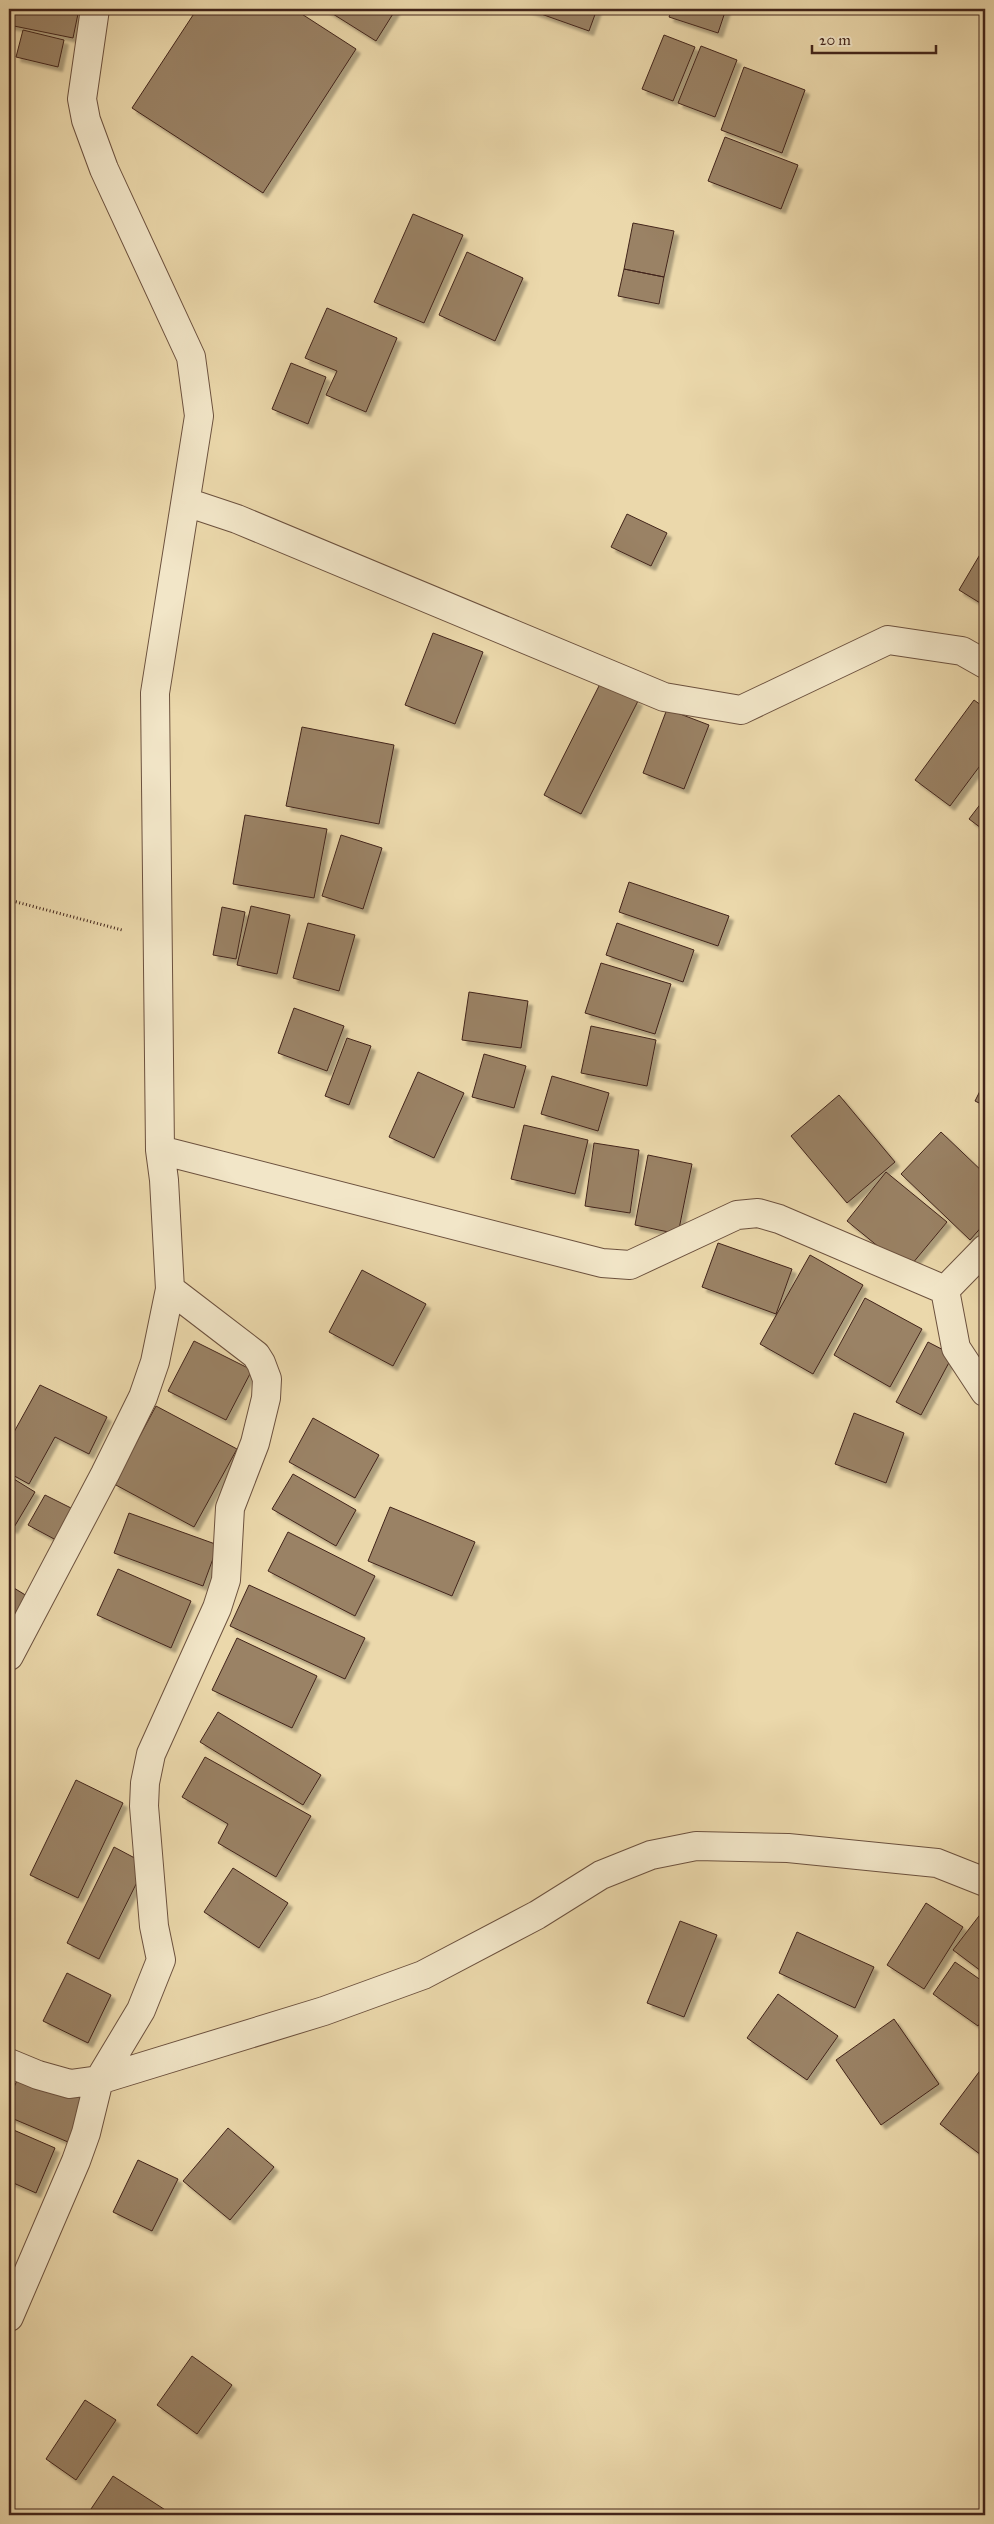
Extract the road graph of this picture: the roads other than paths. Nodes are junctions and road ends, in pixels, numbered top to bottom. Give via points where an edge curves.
1 (95, 9) edge
2 (186, 502) junction
3 (985, 664) edge
4 (160, 1150) junction
5 (985, 1250) edge
6 (170, 1289) junction
7 (945, 1290) junction
8 (985, 1392) edge
9 (9, 1656) edge
10 (985, 1882) edge
11 (9, 2062) edge
12 (99, 2080) junction
13 (9, 2317) edge

1 - 2 street via 82,99 86,120 104,169 191,357 199,416
2 - 3 street via 237,519 664,697 741,710 888,640 962,651
2 - 4 street via 155,693
4 - 6 street
4 - 7 street via 602,1263 630,1265 738,1214 758,1212
5 - 7 street
6 - 9 street via 156,1362 143,1397 72,1540
6 - 12 street via 256,1355 267,1379 266,1398 255,1442 230,1508 226,1580 217,1608 152,1754 145,1783 144,1806 160,1966 141,2010
7 - 8 street via 956,1348
10 - 12 street via 937,1863 788,1848 696,1846 650,1856 601,1875 537,1915 423,1975 324,2011
11 - 12 street via 70,2084
12 - 13 street via 76,2161

